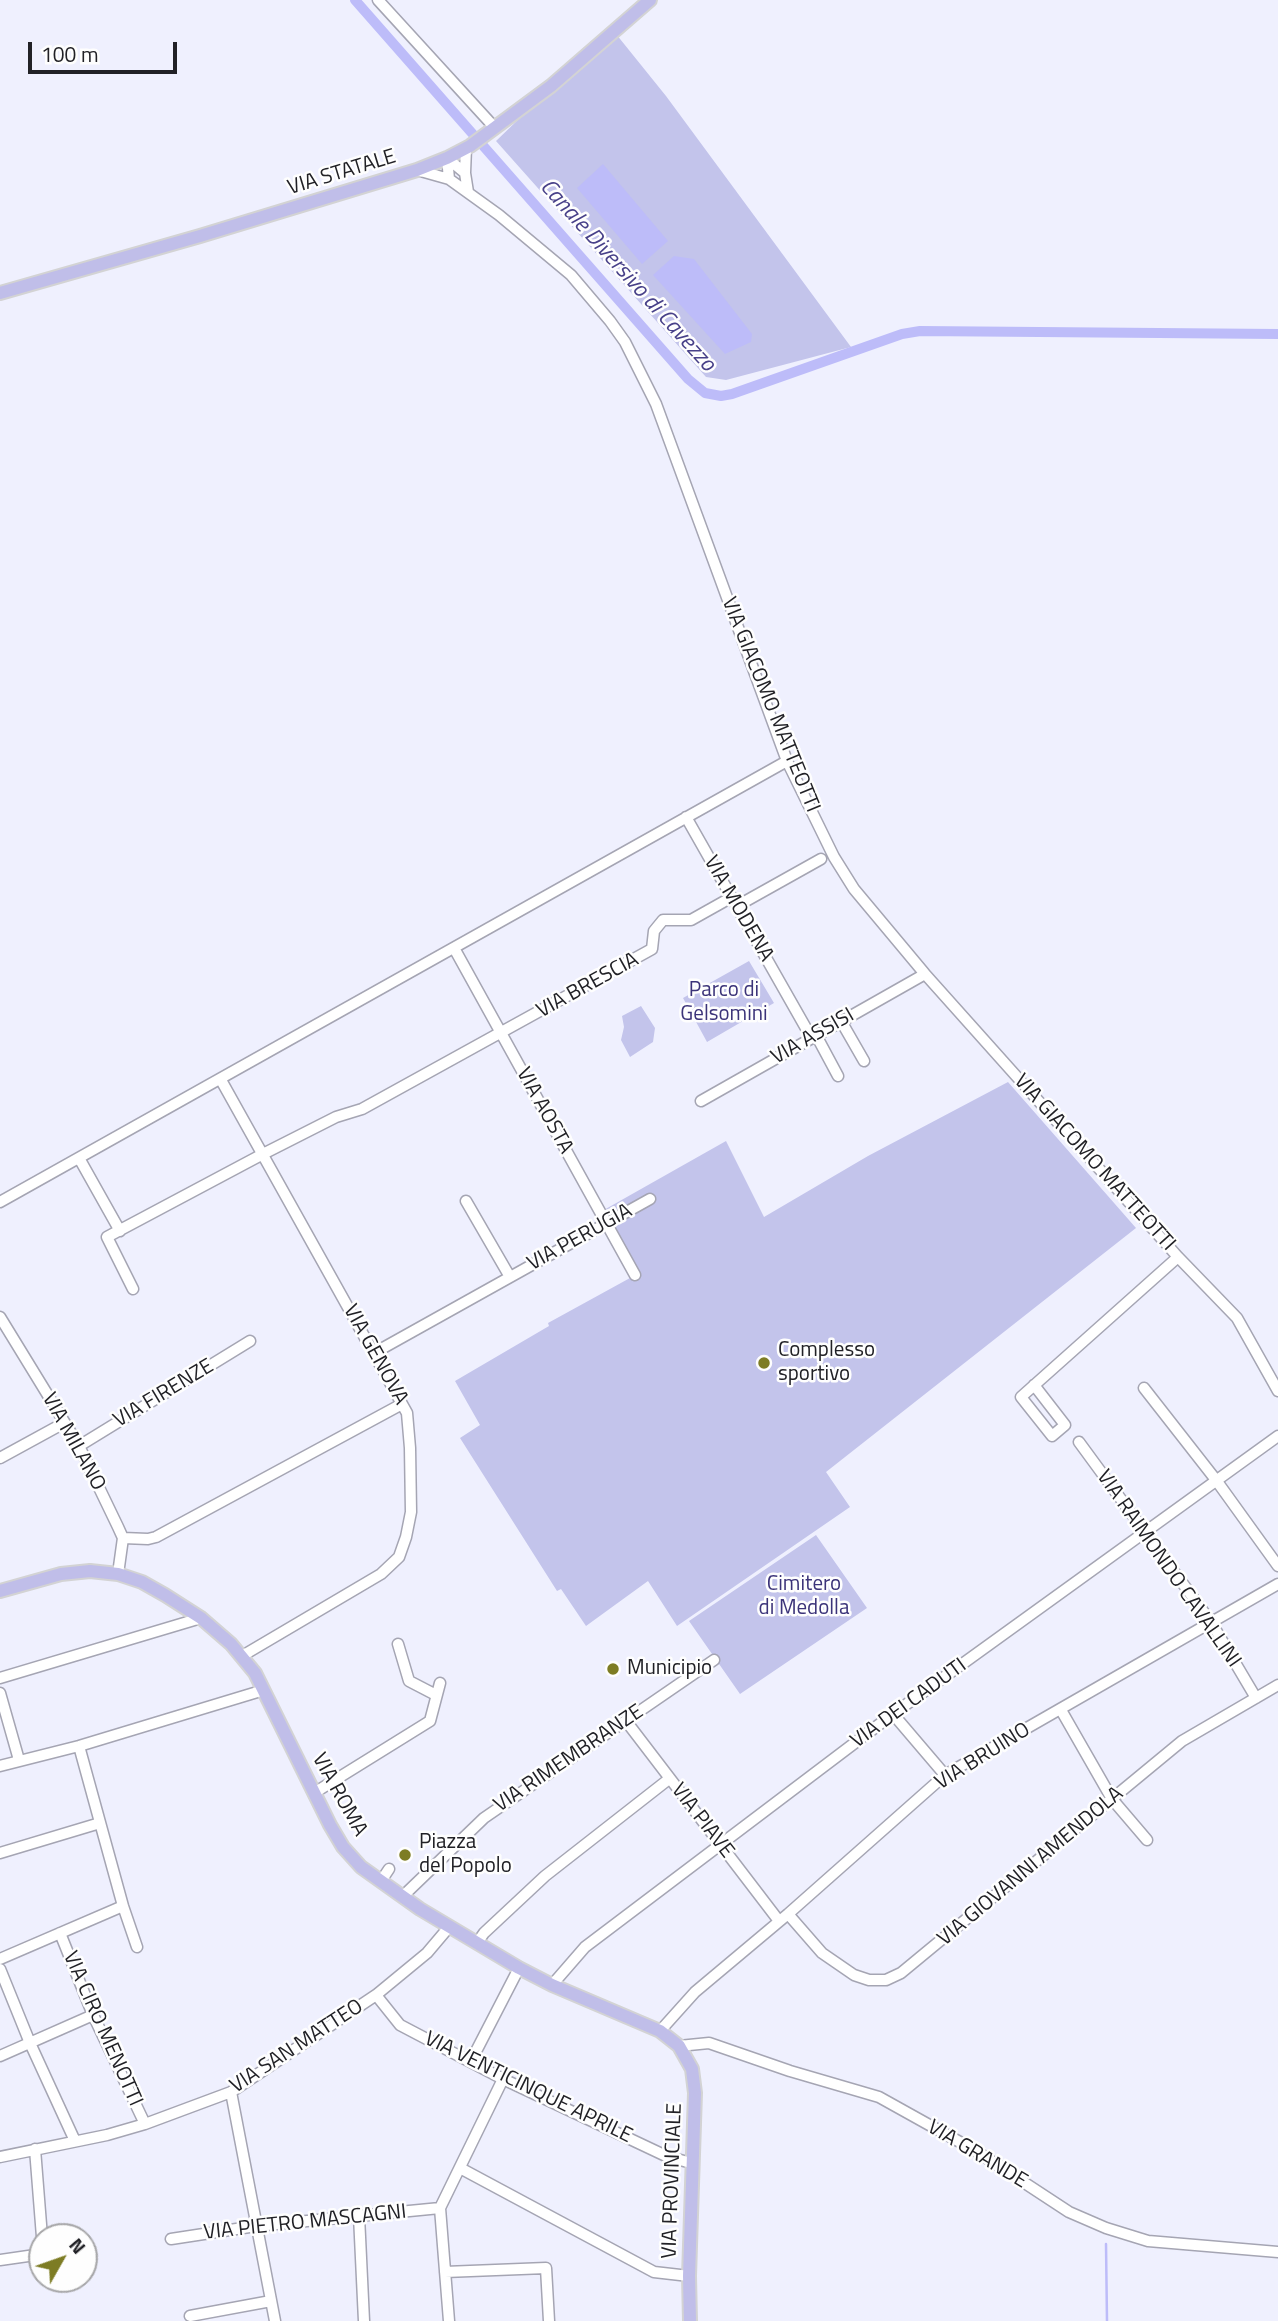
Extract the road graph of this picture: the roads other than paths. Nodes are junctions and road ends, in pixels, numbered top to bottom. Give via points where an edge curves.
1 (378, 0) edge
2 (650, 0) edge
3 (492, 131) junction
4 (468, 147) junction
5 (447, 158) junction
6 (417, 170) junction
7 (465, 173) junction
8 (449, 180) junction
9 (468, 192) junction
10 (0, 293) edge
11 (787, 761) junction
12 (686, 817) junction
13 (821, 859) dead end
14 (734, 902) junction
15 (454, 948) junction
16 (925, 974) junction
17 (841, 1021) junction
18 (502, 1034) junction
19 (814, 1036) junction
20 (864, 1061) dead end
21 (838, 1076) dead end
22 (220, 1080) junction
23 (701, 1101) dead end
24 (262, 1154) junction
25 (79, 1158) junction
26 (650, 1199) dead end
27 (466, 1201) dead end
28 (0, 1202) edge
29 (606, 1224) junction
30 (120, 1231) junction
31 (1178, 1257) junction
32 (635, 1275) dead end
33 (510, 1277) junction
34 (133, 1289) dead end
35 (0, 1317) edge
36 (250, 1341) dead end
37 (374, 1353) junction
38 (1034, 1385) junction
39 (1144, 1388) dead end
40 (1278, 1391) edge
41 (402, 1405) junction
42 (64, 1423) junction
43 (1278, 1436) edge
44 (1079, 1442) dead end
45 (79, 1446) junction
46 (0, 1458) edge
47 (1216, 1480) junction
48 (1145, 1532) junction
49 (122, 1538) junction
50 (1278, 1566) edge
51 (118, 1574) junction
52 (1278, 1584) edge
53 (0, 1591) edge
54 (201, 1618) junction
55 (1211, 1622) junction
56 (398, 1644) dead end
57 (242, 1656) junction
58 (713, 1660) dead end
59 (0, 1678) edge
60 (440, 1683) dead end
61 (1278, 1685) edge
62 (264, 1690) junction
63 (0, 1693) edge
64 (436, 1695) junction
65 (1256, 1698) junction
66 (1060, 1710) junction
67 (893, 1714) junction
68 (626, 1721) junction
69 (79, 1746) junction
70 (19, 1760) junction
71 (0, 1766) edge
72 (945, 1775) junction
73 (669, 1779) junction
74 (314, 1793) junction
75 (1112, 1799) junction
76 (100, 1823) junction
77 (1147, 1840) dead end
78 (721, 1846) junction
79 (0, 1853) edge
80 (389, 1869) dead end
81 (381, 1881) junction
82 (402, 1897) junction
83 (123, 1906) junction
84 (788, 1914) junction
85 (779, 1921) junction
86 (449, 1927) junction
87 (60, 1933) junction
88 (477, 1943) junction
89 (137, 1947) dead end
90 (0, 1959) edge
91 (519, 1968) junction
92 (0, 1969) edge
93 (552, 1985) junction
94 (376, 1995) junction
95 (93, 2015) junction
96 (660, 2031) junction
97 (30, 2043) junction
98 (679, 2046) junction
99 (0, 2056) edge
100 (471, 2061) junction
101 (503, 2079) junction
102 (231, 2092) junction
103 (145, 2124) junction
104 (75, 2141) junction
105 (36, 2150) junction
106 (0, 2157) edge
107 (691, 2163) junction
108 (460, 2168) junction
109 (440, 2208) junction
110 (359, 2216) junction
111 (41, 2223) edge
112 (256, 2226) junction
113 (171, 2239) dead end
114 (1278, 2252) edge
115 (28, 2256) edge
116 (0, 2260) edge
117 (445, 2272) junction
118 (689, 2276) junction
119 (271, 2301) junction
120 (190, 2316) dead end
121 (275, 2321) edge
122 (364, 2321) edge
123 (449, 2321) edge
124 (549, 2321) edge
125 (690, 2321) edge

1 - 3 street
2 - 3 main road, VIA STATALE
3 - 4 main road, VIA STATALE
4 - 5 main road, VIA STATALE
4 - 7 street
5 - 6 main road, VIA STATALE
5 - 7 street
5 - 8 street
6 - 8 street, VIA GIACOMO MATTEOTTI
6 - 10 main road, VIA STATALE
7 - 9 street
8 - 9 street, VIA GIACOMO MATTEOTTI
9 - 11 street, VIA GIACOMO MATTEOTTI via 571,275 625,342 656,404
11 - 12 street
11 - 16 street, VIA GIACOMO MATTEOTTI via 854,889
12 - 14 street, VIA MODENA
12 - 15 street
13 - 14 street
14 - 18 street, VIA BRESCIA via 691,920 663,920 654,931 652,949
14 - 19 street, VIA MODENA
15 - 18 street, VIA AOSTA
15 - 22 street
16 - 17 street, VIA ASSISI
16 - 31 street, VIA GIACOMO MATTEOTTI
17 - 19 street, VIA ASSISI
17 - 20 street
18 - 24 street via 362,1109
18 - 29 street, VIA AOSTA
19 - 21 street, VIA MODENA
19 - 23 street, VIA ASSISI
22 - 24 street, VIA GENOVA
22 - 25 street
24 - 30 street
24 - 37 street, VIA GENOVA
25 - 28 street
25 - 30 street
26 - 29 street, VIA PERUGIA
27 - 33 street, VIA PERUGIA
29 - 32 street, VIA AOSTA
29 - 33 street, VIA PERUGIA
30 - 34 street via 107,1237
31 - 38 street
31 - 40 street, VIA GIACOMO MATTEOTTI via 1237,1318
33 - 37 street, VIA PERUGIA
35 - 42 street, VIA MILANO
36 - 45 street, VIA FIRENZE
37 - 41 street, VIA GENOVA
38 - 38 street via 1021,1396 1052,1436 1065,1425
39 - 47 street
41 - 49 street via 156,1537
41 - 57 street, VIA GENOVA via 409,1424 411,1512 398,1557 380,1574
42 - 45 street, VIA MILANO
42 - 46 street
43 - 47 street, VIA DEI CADUTI
44 - 48 street, VIA RAIMONDO CAVALLINI
45 - 49 street, VIA MILANO
47 - 48 street, VIA DEI CADUTI
47 - 50 street
48 - 55 street, VIA RAIMONDO CAVALLINI
48 - 67 street, VIA DEI CADUTI
49 - 51 street
51 - 53 main road, VIA ROMA via 61,1574
51 - 54 main road, VIA ROMA via 165,1594
52 - 55 street, VIA BRUINO
54 - 57 main road, VIA ROMA
54 - 59 street
55 - 65 street, VIA RAIMONDO CAVALLINI
55 - 66 street, VIA BRUINO
56 - 64 street via 408,1682
57 - 62 main road, VIA ROMA
58 - 68 street, VIA RIMEMBRANZE
60 - 64 street
61 - 65 street, VIA GIOVANNI AMENDOLA
62 - 69 street
62 - 74 main road, VIA ROMA
63 - 70 street
64 - 74 street via 430,1721
65 - 75 street, VIA GIOVANNI AMENDOLA via 1182,1741
66 - 72 street, VIA BRUINO
66 - 75 street
67 - 72 street
67 - 78 street, VIA DEI CADUTI
68 - 73 street, VIA PIAVE
68 - 82 street, VIA RIMEMBRANZE via 484,1818
69 - 70 street
69 - 76 street
70 - 71 street
72 - 84 street, VIA BRUINO
73 - 78 street, VIA PIAVE
73 - 88 street via 545,1876
74 - 81 main road, VIA ROMA via 343,1847
75 - 77 street
75 - 84 street, VIA GIOVANNI AMENDOLA via 914,1964 886,1980 869,1980 837,1965
76 - 79 street
76 - 83 street
78 - 85 street, VIA PIAVE
78 - 93 street, VIA DEI CADUTI via 585,1947
80 - 81 street
81 - 82 main road, VIA ROMA
82 - 86 main road, VIA ROMA
83 - 87 street
83 - 89 street
84 - 85 street, VIA BRUINO
85 - 96 street, VIA BRUINO via 695,1992
86 - 88 main road, VIA ROMA
86 - 94 street, VIA SAN MATTEO via 427,1953
87 - 90 street
87 - 95 street, VIA CIRO MENOTTI
88 - 91 main road, VIA ROMA
91 - 93 main road, VIA ROMA
91 - 100 street
92 - 97 street
93 - 96 main road, VIA ROMA
94 - 100 street, VIA VENTICINQUE APRILE via 400,2025
94 - 102 street, VIA SAN MATTEO
95 - 97 street
95 - 103 street, VIA CIRO MENOTTI
96 - 98 main road, VIA ROMA
97 - 99 street
97 - 104 street
98 - 107 main road, VIA PROVINCIALE via 692,2069 695,2093
98 - 114 street, VIA GRANDE via 709,2043 879,2097 976,2151 1069,2212 1106,2228 1148,2241
100 - 101 street, VIA VENTICINQUE APRILE
101 - 107 street, VIA VENTICINQUE APRILE via 666,2156
101 - 108 street
102 - 103 street, VIA SAN MATTEO
102 - 112 street
103 - 104 street, VIA SAN MATTEO
104 - 105 street, VIA SAN MATTEO
105 - 106 street, VIA SAN MATTEO
105 - 111 street
107 - 118 main road, VIA PROVINCIALE
108 - 109 street
108 - 118 street via 654,2272
109 - 110 street, VIA PIETRO MASCAGNI
109 - 117 street
110 - 112 street, VIA PIETRO MASCAGNI
110 - 122 street
112 - 113 street, VIA PIETRO MASCAGNI
112 - 119 street
115 - 116 street
117 - 123 street
117 - 124 street via 546,2268
118 - 125 main road, VIA PROVINCIALE
119 - 120 street
119 - 121 street

